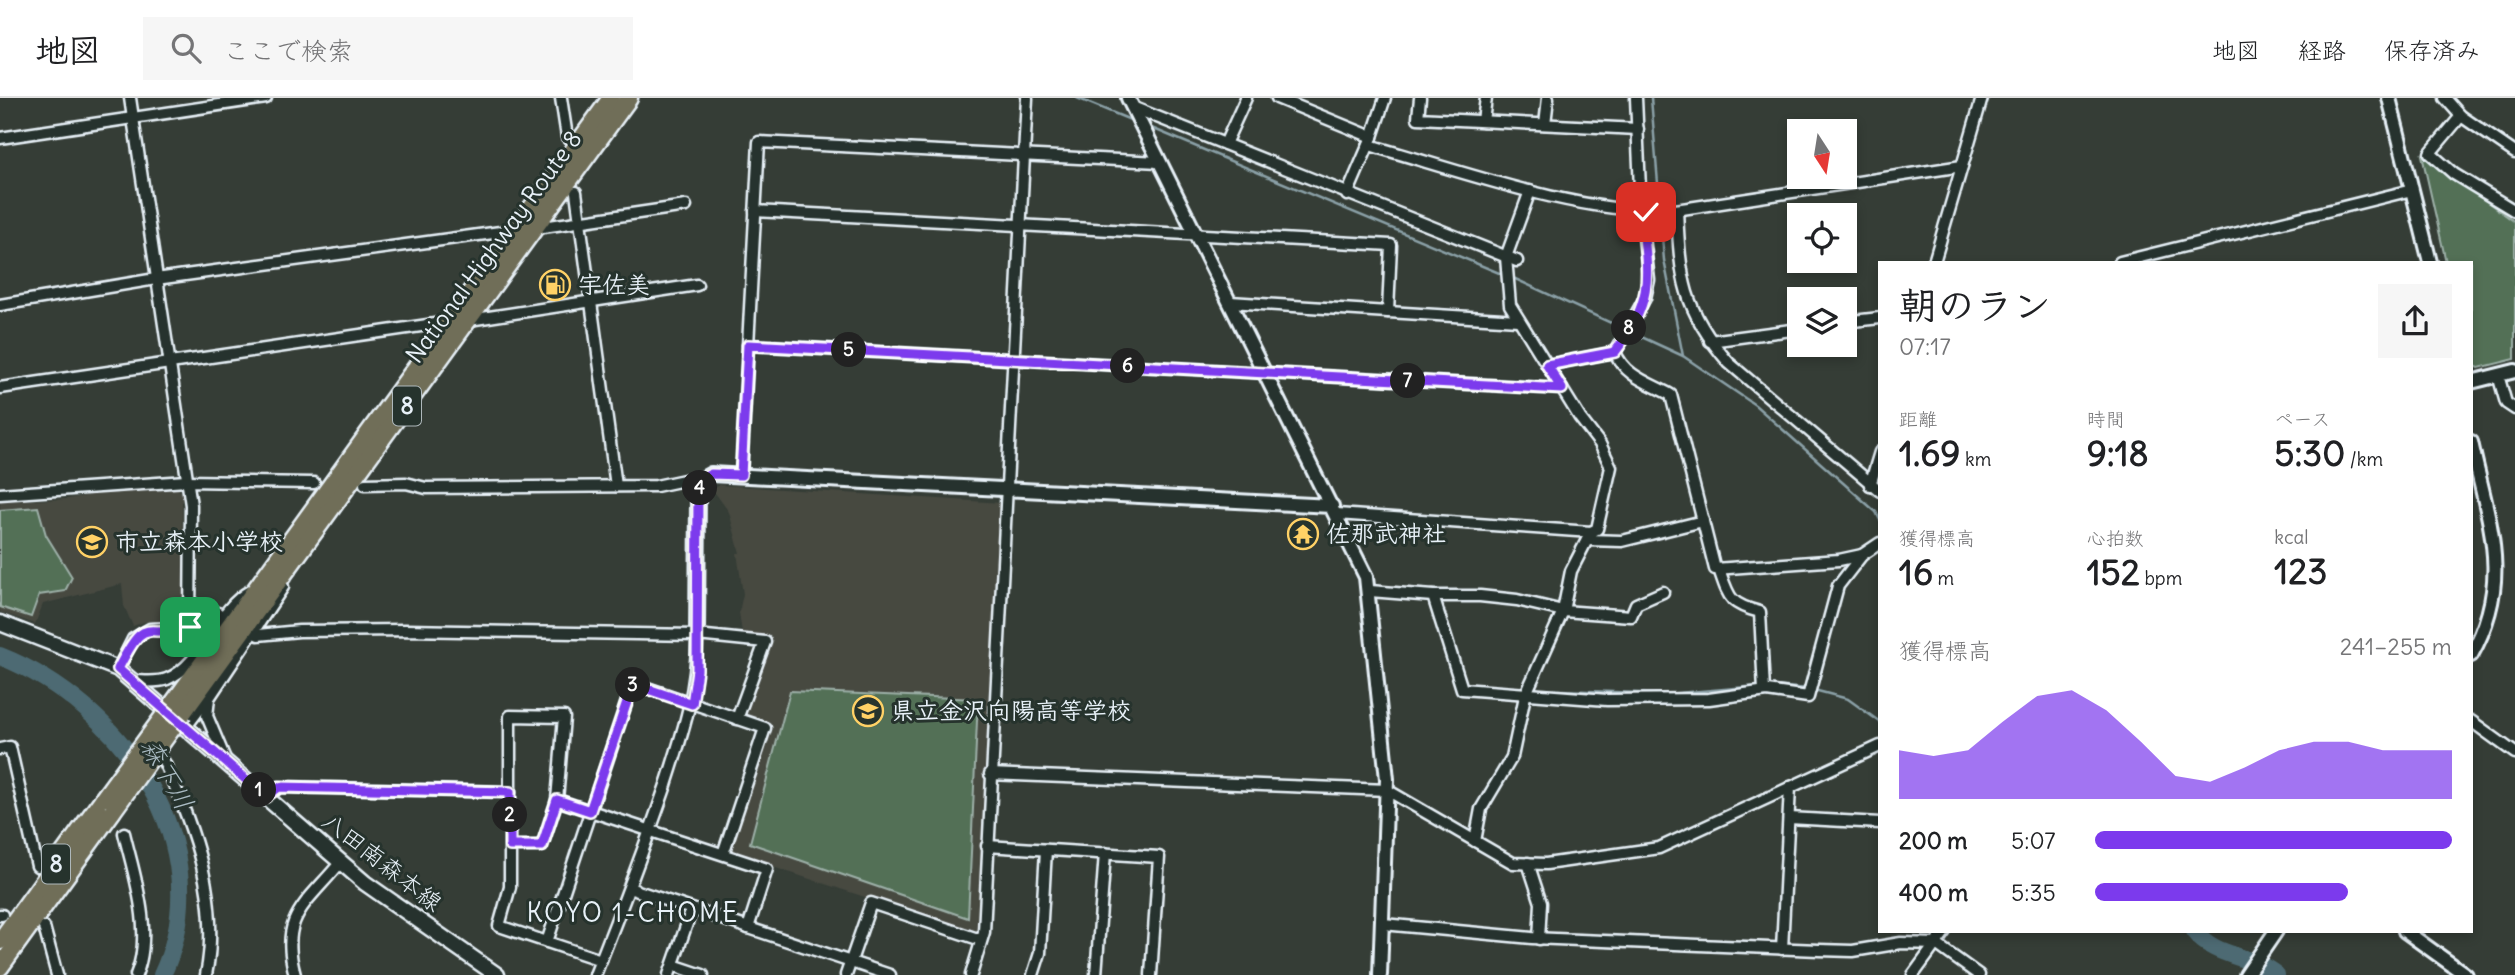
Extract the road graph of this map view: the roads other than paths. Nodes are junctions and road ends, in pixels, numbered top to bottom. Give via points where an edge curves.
1 (130, 98) edge
2 (266, 98) edge
3 (561, 98) edge
4 (611, 98) edge
5 (629, 98) edge
6 (1027, 98) edge
7 (1246, 98) edge
8 (1277, 98) edge
9 (1385, 98) edge
10 (1420, 98) edge
11 (1486, 98) edge
12 (1548, 98) edge
13 (1636, 98) edge
14 (1982, 98) edge
15 (2389, 98) edge
16 (2445, 98) edge
17 (1131, 105) edge
18 (2461, 116) junction
19 (133, 118) junction
20 (1483, 121) junction
21 (1545, 124) junction
22 (1638, 129) junction
23 (567, 137) dead end
24 (0, 138) edge
25 (1371, 141) junction
26 (1226, 144) junction
27 (2515, 153) edge
28 (1024, 154) junction
29 (1160, 162) junction
30 (1962, 166) junction
31 (2412, 190) junction
32 (1530, 191) junction
33 (576, 192) dead end
34 (1347, 195) junction
35 (686, 206) dead end
36 (1673, 210) junction
37 (755, 211) junction
38 (2515, 211) edge
39 (1643, 212) junction
40 (580, 221) junction
41 (1020, 224) junction
42 (536, 228) junction
43 (515, 230) junction
44 (1195, 233) junction
45 (1510, 260) junction
46 (1934, 261) edge
47 (2124, 261) edge
48 (2430, 261) edge
49 (156, 279) junction
50 (697, 285) dead end
51 (591, 301) junction
52 (1230, 302) junction
53 (0, 305) edge
54 (1388, 312) junction
55 (1878, 318) edge
56 (469, 320) junction
57 (1518, 320) junction
58 (1857, 321) edge
59 (448, 322) junction
60 (1787, 331) edge
61 (1710, 341) junction
62 (748, 345) junction
63 (1617, 350) junction
64 (1013, 359) junction
65 (169, 363) junction
66 (1547, 365) junction
67 (2515, 371) edge
68 (1266, 374) junction
69 (2498, 375) junction
70 (2473, 381) edge
71 (0, 388) edge
72 (1562, 389) junction
73 (2515, 409) edge
74 (2473, 451) edge
75 (1878, 459) edge
76 (741, 475) junction
77 (702, 479) junction
78 (186, 481) junction
79 (314, 484) dead end
80 (365, 484) dead end
81 (1870, 485) junction
82 (616, 486) junction
83 (1005, 490) junction
84 (1878, 490) edge
85 (0, 494) edge
86 (1334, 510) junction
87 (1703, 521) junction
88 (320, 527) junction
89 (1589, 536) junction
90 (1878, 544) edge
91 (1864, 554) junction
92 (1719, 569) junction
93 (255, 589) junction
94 (1370, 591) junction
95 (1663, 592) dead end
96 (1433, 596) junction
97 (1563, 611) junction
98 (218, 613) dead end
99 (0, 623) edge
100 (190, 627) junction
101 (258, 635) dead end
102 (697, 635) junction
103 (2473, 651) edge
104 (118, 669) junction
105 (134, 681) junction
106 (1764, 691) junction
107 (1525, 696) junction
108 (209, 698) junction
109 (692, 704) junction
110 (181, 714) junction
111 (737, 719) junction
112 (2473, 722) edge
113 (1878, 747) edge
114 (0, 749) edge
115 (2515, 754) edge
116 (226, 761) junction
117 (164, 762) dead end
118 (990, 774) junction
119 (1790, 788) junction
120 (1387, 790) junction
121 (510, 792) junction
122 (266, 797) junction
123 (557, 800) junction
124 (107, 805) junction
125 (590, 811) junction
126 (1789, 818) junction
127 (1878, 823) edge
128 (651, 831) junction
129 (124, 833) dead end
130 (1475, 841) junction
131 (510, 846) junction
132 (987, 846) junction
133 (1046, 850) junction
134 (1105, 853) junction
135 (723, 854) junction
136 (340, 863) junction
137 (1528, 863) junction
138 (37, 866) dead end
139 (629, 888) junction
140 (692, 909) junction
141 (1383, 924) junction
142 (44, 927) dead end
143 (748, 928) junction
144 (1944, 933) edge
145 (2274, 933) edge
146 (2408, 933) edge
147 (1539, 939) junction
148 (981, 940) junction
149 (0, 941) edge
150 (547, 942) junction
151 (1936, 944) junction
152 (1782, 949) junction
153 (601, 960) junction
154 (851, 962) junction
155 (0, 967) edge
156 (671, 970) edge
157 (57, 975) edge
158 (136, 975) edge
159 (206, 975) edge
160 (295, 975) edge
161 (497, 975) edge
162 (595, 975) edge
163 (703, 975) edge
164 (846, 975) edge
165 (890, 975) edge
166 (971, 975) edge
167 (1033, 975) edge
168 (1096, 975) edge
169 (1151, 975) edge
170 (1380, 975) edge
171 (1913, 975) edge
172 (1979, 975) edge
173 (2246, 975) edge
174 (2466, 975) edge

1 - 19 street
2 - 19 street
3 - 23 street
4 - 43 highway, National Highway Route 8 / 8
5 - 42 highway, National Highway Route 8 / 8
6 - 28 street
7 - 26 street
8 - 25 street
9 - 25 street
10 - 20 street via 1418,118
11 - 20 street
12 - 21 street
13 - 22 street
14 - 30 street
15 - 31 street
16 - 18 street
17 - 26 street
17 - 29 street
18 - 27 street
18 - 38 street via 2430,153 2454,174
19 - 24 street
19 - 49 street
20 - 21 street
21 - 22 street
22 - 39 street
25 - 32 street
25 - 34 street
26 - 34 street
28 - 29 street
28 - 37 street via 759,142
28 - 41 street
29 - 44 street
30 - 36 street
30 - 46 street
31 - 47 street
31 - 48 street
32 - 39 street
32 - 45 street
33 - 40 street
34 - 45 street
35 - 40 street
36 - 39 street
36 - 61 street via 1686,294
37 - 41 street
37 - 62 street
39 - 63 street via 1649,280
40 - 42 street
40 - 51 street
41 - 44 street
41 - 64 street
42 - 56 highway, National Highway Route 8 / 8
43 - 49 street
43 - 59 highway, National Highway Route 8 / 8
44 - 52 street
44 - 54 street via 1391,245
45 - 57 street via 1510,304
49 - 53 street
49 - 65 street
50 - 51 street
51 - 56 street
51 - 82 street
52 - 54 street
52 - 68 street
54 - 57 street
55 - 58 street
56 - 88 highway, National Highway Route 8 / 8
57 - 66 street
59 - 65 street
59 - 93 highway, National Highway Route 8 / 8
60 - 61 street
61 - 81 street via 1729,363
62 - 64 street
62 - 76 street
63 - 66 street
63 - 87 street via 1618,359 1643,383 1671,395
64 - 68 street
64 - 83 street
65 - 71 street
65 - 78 street
66 - 72 street
67 - 69 street
68 - 72 street
68 - 86 street
69 - 70 street
69 - 73 street via 2507,403
72 - 89 street via 1611,467 1597,529
74 - 103 street via 2497,561 2486,629
75 - 81 street
76 - 77 street via 711,474
76 - 83 street
77 - 82 street
77 - 102 street
78 - 79 street
78 - 85 street
78 - 100 street via 191,505
80 - 82 street via 426,488
81 - 84 street
83 - 86 street
83 - 118 street
86 - 89 street
86 - 94 street
87 - 89 street via 1622,541
87 - 92 street via 1714,569
88 - 108 street
88 - 110 highway, National Highway Route 8 / 8
89 - 97 street via 1571,571
90 - 91 street
91 - 92 street
91 - 106 street via 1839,586 1808,697
92 - 106 street via 1729,598 1739,607 1760,612
93 - 105 street via 236,598 180,672 161,681
93 - 110 highway, National Highway Route 8 / 8
94 - 96 street
94 - 120 street
95 - 97 street via 1636,604 1632,616
96 - 97 street via 1517,600
96 - 107 street via 1462,689
97 - 107 street
98 - 100 street
99 - 104 main road, 八田南森本線
100 - 104 street via 149,629 133,639
101 - 102 street via 405,629
102 - 109 street
102 - 111 street via 765,642
104 - 105 main road, 八田南森本線
105 - 110 main road, 八田南森本線
106 - 107 street via 1709,699
107 - 130 street via 1512,757 1481,809
108 - 110 street
108 - 116 street via 207,716
109 - 111 street
109 - 125 street via 633,684
109 - 128 street
110 - 116 main road, 八田南森本線
110 - 124 highway, National Highway Route 8 / 8, bridge
111 - 135 street via 765,729
112 - 115 street
113 - 119 street
114 - 138 street via 10,747
116 - 122 main road, 八田南森本線
117 - 159 street via 201,861 209,909
118 - 120 street
118 - 132 street
119 - 126 street
119 - 137 street via 1659,848
120 - 130 street
120 - 141 street
121 - 122 street via 279,787
121 - 123 street via 510,716 564,717
121 - 131 street
122 - 136 main road, 八田南森本線
123 - 125 street
123 - 131 street via 542,846
124 - 149 highway, National Highway Route 8 / 8
124 - 155 highway, National Highway Route 8 / 8
125 - 128 street
125 - 150 street
126 - 127 street
126 - 152 street
128 - 135 street
128 - 139 street
129 - 158 street via 141,918
130 - 137 street via 1513,863
131 - 150 street via 510,887 499,926
132 - 133 street
132 - 148 street
133 - 134 street
133 - 167 street via 1040,953
134 - 168 street
134 - 169 street via 1159,857
135 - 143 street via 767,869
136 - 160 street via 289,927 288,951
136 - 161 main road, 八田南森本線
137 - 147 street via 1542,903
139 - 140 street
139 - 153 street
140 - 143 street
140 - 156 street
141 - 147 street
141 - 170 street
142 - 157 street
143 - 154 street
144 - 151 street
145 - 173 street
146 - 174 street
147 - 152 street
148 - 154 street via 871,903
148 - 166 street
150 - 153 street
151 - 152 street via 1901,943 1853,951
151 - 171 street
151 - 172 street
153 - 162 street
154 - 164 street
154 - 165 street
156 - 163 street

